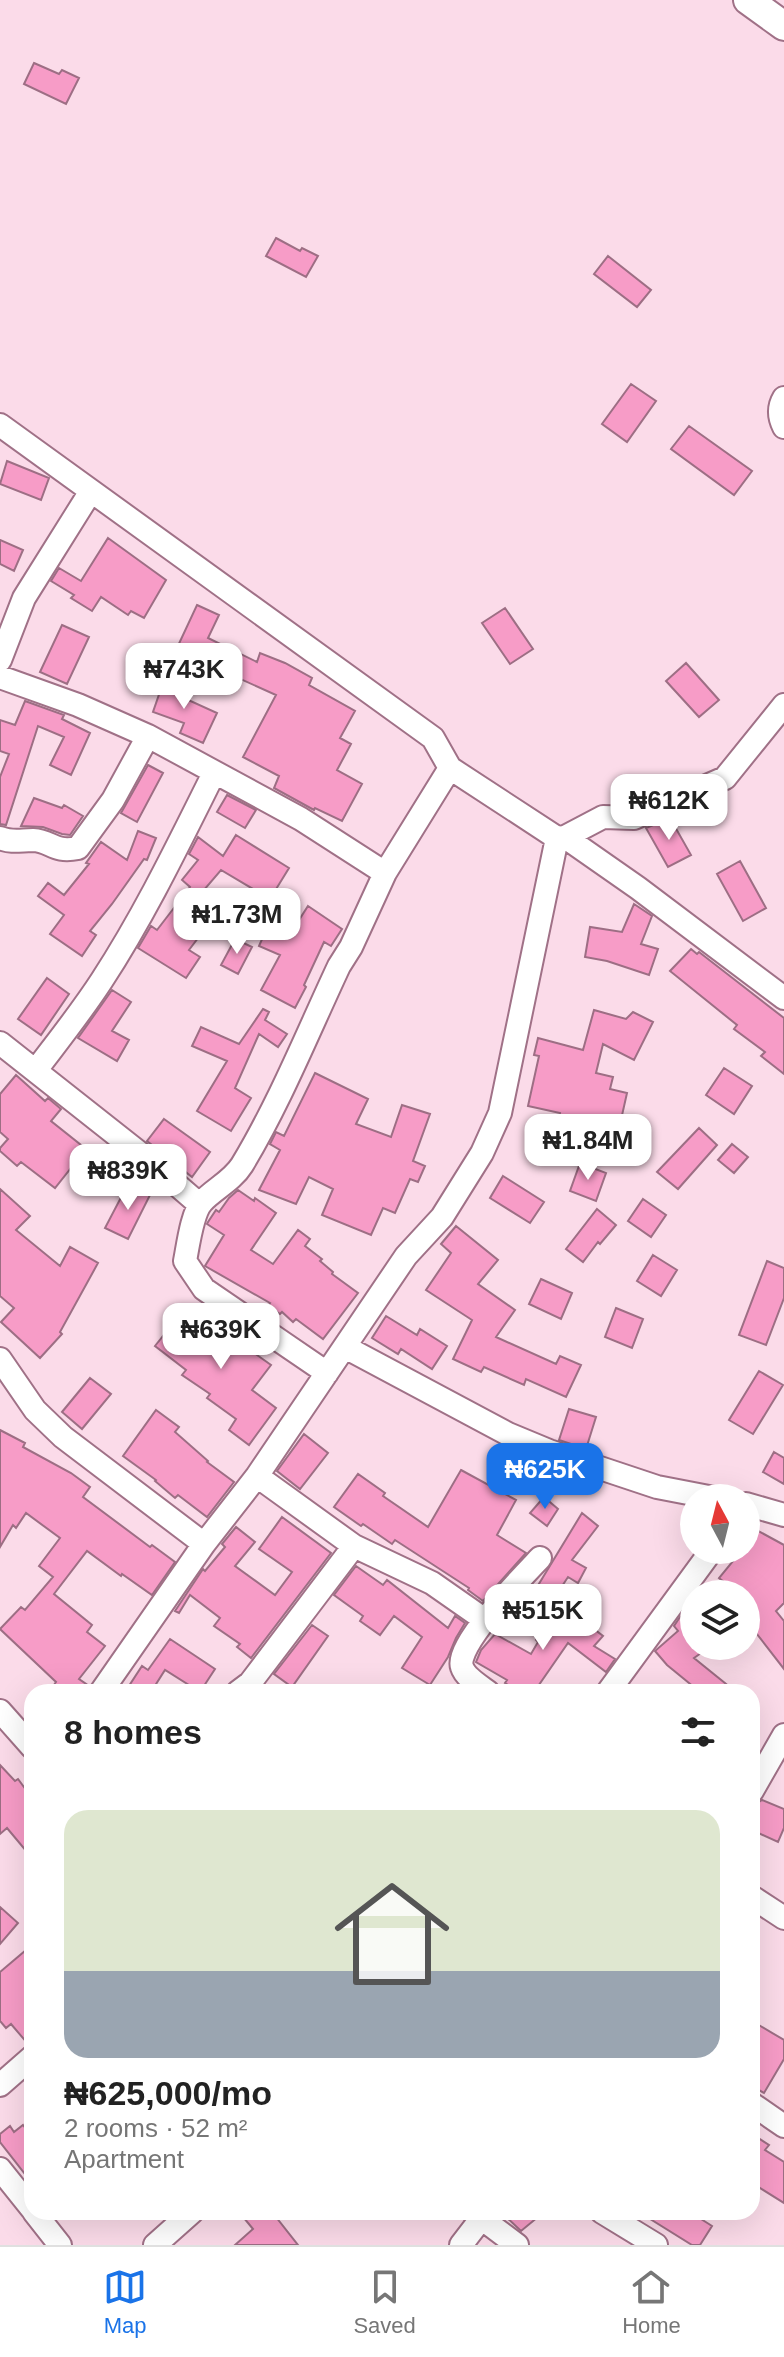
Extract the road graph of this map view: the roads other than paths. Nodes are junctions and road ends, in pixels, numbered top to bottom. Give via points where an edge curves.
1 (748, 0) edge
2 (784, 26) edge
3 (784, 398) edge
4 (0, 425) edge
5 (784, 427) edge
6 (91, 491) junction
7 (0, 660) edge
8 (0, 677) edge
9 (784, 705) edge
10 (148, 736) junction
11 (450, 768) junction
12 (214, 773) junction
13 (0, 838) edge
14 (561, 838) junction
15 (385, 873) junction
16 (784, 998) edge
17 (0, 1043) edge
18 (36, 1070) junction
19 (199, 1204) junction
20 (345, 1347) junction
21 (0, 1359) edge
22 (327, 1373) junction
23 (257, 1476) junction
24 (680, 1491) edge
25 (760, 1508) edge
26 (784, 1515) edge
27 (204, 1544) junction
28 (354, 1546) junction
29 (540, 1558) dead end
30 (702, 1564) edge
31 (485, 1620) junction
32 (107, 1684) edge
33 (249, 1684) edge
34 (479, 1684) edge
35 (614, 1684) edge
36 (0, 1711) edge
37 (784, 1735) edge
38 (24, 1738) edge
39 (760, 1777) edge
40 (760, 1902) edge
41 (784, 1918) edge
42 (24, 2064) edge
43 (0, 2085) edge
44 (760, 2110) edge
45 (784, 2126) edge
46 (0, 2169) edge
47 (24, 2200) edge
48 (40, 2220) edge
49 (183, 2220) edge
50 (474, 2220) edge
51 (484, 2220) edge
52 (615, 2220) edge
53 (60, 2245) edge
54 (155, 2245) edge
55 (461, 2245) edge
56 (517, 2245) edge
57 (656, 2245) edge

1 - 2 main road
3 - 5 street
4 - 6 street
6 - 7 street via 24,598
6 - 11 street via 433,738
8 - 10 street
9 - 14 street via 725,778 634,818 603,817
10 - 12 street
10 - 13 street via 113,800 78,848
11 - 14 street
11 - 15 street
12 - 15 street via 301,819
12 - 18 street via 130,936
14 - 16 street via 638,888
14 - 20 street via 500,1113 442,1217 406,1256
15 - 19 street via 240,1168
17 - 18 street
18 - 19 street
19 - 22 street via 185,1261 204,1289
20 - 22 street
20 - 24 street via 508,1434
21 - 27 street via 35,1410 63,1437
22 - 23 street
23 - 27 street
23 - 28 street
25 - 26 street
27 - 32 street
28 - 31 street via 432,1583
28 - 33 street
29 - 31 street
30 - 35 street
31 - 34 street via 461,1660
36 - 38 street
37 - 39 street
40 - 41 street
42 - 43 street
44 - 45 street
46 - 47 street
48 - 53 street
49 - 54 street
50 - 55 street
51 - 56 street
52 - 57 street

